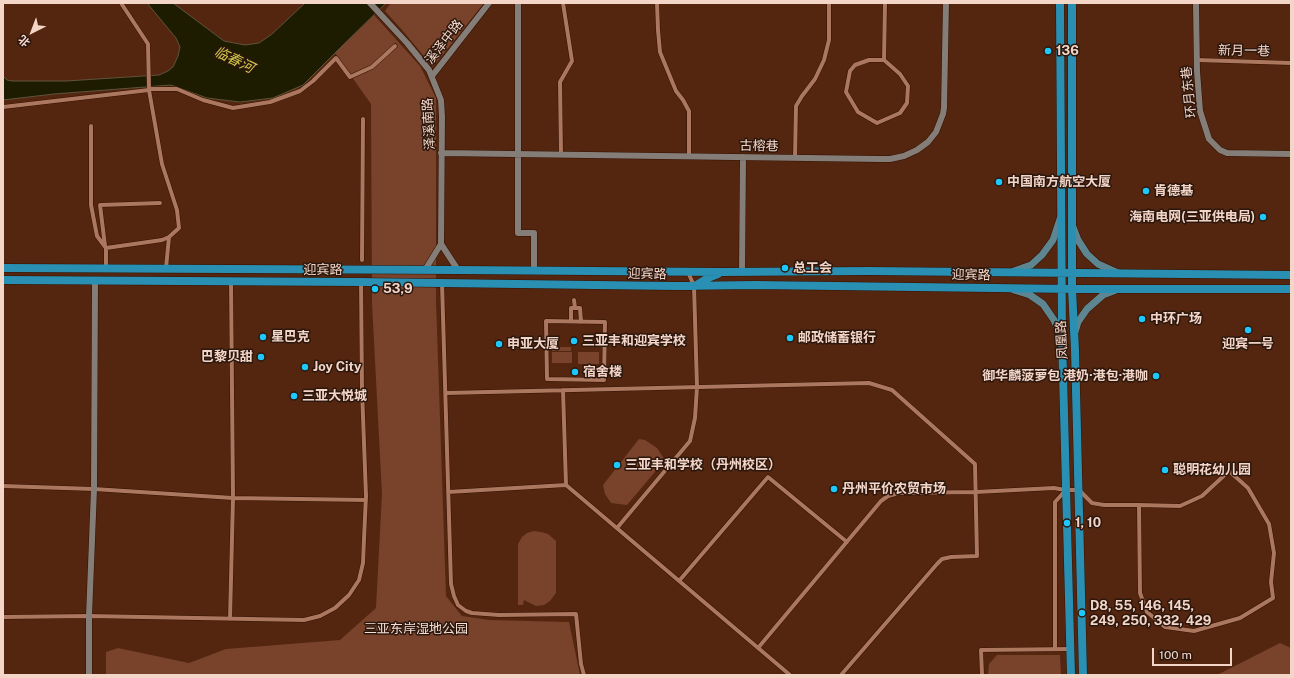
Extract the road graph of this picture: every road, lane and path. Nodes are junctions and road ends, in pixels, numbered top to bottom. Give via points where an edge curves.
1 (121, 3) edge
2 (370, 3) edge
3 (489, 3) edge
4 (518, 3) edge
5 (563, 3) edge
6 (657, 3) edge
7 (830, 3) edge
8 (885, 3) edge
9 (946, 3) edge
10 (1060, 3) edge
11 (1072, 3) edge
12 (1196, 3) edge
13 (395, 46) dead end
14 (884, 60) junction
15 (1197, 60) junction
16 (1291, 62) edge
17 (432, 76) junction
18 (149, 89) junction
19 (3, 107) edge
20 (362, 119) dead end
21 (91, 126) dead end
22 (442, 152) junction
23 (518, 154) junction
24 (561, 154) junction
25 (1291, 154) edge
26 (689, 156) junction
27 (743, 157) junction
28 (795, 158) junction
29 (160, 203) dead end
30 (92, 205) junction
31 (100, 206) junction
32 (1061, 217) junction
33 (1072, 225) junction
34 (169, 236) junction
35 (441, 244) junction
36 (106, 248) junction
37 (362, 260) dead end
38 (3, 268) edge
39 (106, 268) junction
40 (166, 268) junction
41 (426, 270) junction
42 (458, 270) junction
43 (534, 270) junction
44 (675, 271) junction
45 (688, 272) junction
46 (723, 272) junction
47 (742, 272) junction
48 (1010, 273) junction
49 (1062, 273) junction
50 (1072, 274) junction
51 (1120, 274) junction
52 (1291, 275) edge
53 (3, 280) edge
54 (95, 280) junction
55 (230, 281) junction
56 (361, 282) junction
57 (442, 283) junction
58 (675, 286) junction
59 (694, 286) junction
60 (721, 286) junction
61 (1008, 288) junction
62 (1062, 289) junction
63 (1072, 289) junction
64 (1119, 289) junction
65 (1291, 289) edge
66 (574, 300) dead end
67 (575, 308) junction
68 (571, 321) junction
69 (581, 322) junction
70 (1074, 336) junction
71 (1062, 337) junction
72 (697, 387) junction
73 (563, 390) junction
74 (446, 393) junction
75 (566, 485) junction
76 (3, 486) edge
77 (94, 489) junction
78 (1066, 490) junction
79 (1079, 490) junction
80 (448, 492) junction
81 (976, 492) junction
82 (233, 498) junction
83 (366, 500) junction
84 (1139, 505) junction
85 (617, 528) junction
86 (847, 542) junction
87 (679, 581) junction
88 (89, 616) junction
89 (3, 617) edge
90 (230, 619) junction
91 (758, 648) junction
92 (1055, 649) junction
93 (1070, 649) junction
94 (89, 675) edge
95 (584, 675) edge
96 (790, 675) edge
97 (841, 675) edge
98 (982, 675) edge
99 (1071, 675) edge
100 (1083, 675) edge

1 - 18 street via 148,44
2 - 17 street, 泽溪南路 via 420,58
3 - 17 street, 溪泽中路
4 - 23 street
5 - 24 street via 572,61 560,82
6 - 26 street via 660,52 676,91 689,111
7 - 28 street via 829,40 824,60 815,79 796,106
8 - 14 street
9 - 28 street, 古榕巷 via 944,108 939,126 928,142 911,154 890,159
10 - 32 highway, 凤凰路
11 - 33 highway, 凤凰路
12 - 15 street, 环月东巷
13 - 18 street via 372,66 350,77 336,58 300,91 270,102 233,108 203,100 177,89
14 - 14 street via 900,74 908,86 907,103 900,113 877,123 858,112 846,92 850,71 855,65 869,60
15 - 16 street, 新月一巷
15 - 25 street, 环月东巷 via 1200,111 1212,143 1227,153
17 - 22 street, 泽溪南路 via 441,100
18 - 19 street
18 - 34 street via 162,164 177,210 179,228
20 - 37 street
21 - 30 street
22 - 23 street, 古榕巷
22 - 35 street, 泽溪南路
23 - 24 street, 古榕巷
23 - 43 street via 518,233 534,233
24 - 26 street, 古榕巷
26 - 27 street, 古榕巷
27 - 28 street, 古榕巷
27 - 47 street
29 - 31 street
30 - 31 street
30 - 36 street via 97,236
31 - 36 street
32 - 48 main road via 1053,240 1042,255 1031,265
32 - 49 highway, 凤凰路
33 - 50 highway, 凤凰路
33 - 51 main road via 1087,254 1098,264
34 - 36 street via 162,240
34 - 40 street
35 - 41 street, 泽溪南路
35 - 42 street
36 - 39 street
38 - 39 highway, 迎宾路
39 - 40 highway, 迎宾路
40 - 41 highway, 迎宾路
41 - 42 highway, 迎宾路
42 - 43 highway, 迎宾路
43 - 44 highway, 迎宾路
44 - 45 highway, 迎宾路
44 - 58 highway
45 - 46 highway, 迎宾路
45 - 59 street
46 - 47 highway, 迎宾路
46 - 59 highway
46 - 60 highway via 718,276
47 - 48 highway, 迎宾路
48 - 49 highway, 迎宾路
49 - 50 highway, 迎宾路
49 - 62 highway, 凤凰路
50 - 51 highway, 迎宾路
50 - 63 highway, 凤凰路
51 - 52 highway, 迎宾路
53 - 54 highway, 迎宾路
54 - 55 highway, 迎宾路
54 - 77 street
55 - 56 highway, 迎宾路
55 - 82 street
56 - 57 highway, 迎宾路
56 - 83 street
57 - 58 highway, 迎宾路
57 - 74 street
58 - 59 highway, 迎宾路
59 - 60 highway, 迎宾路
59 - 72 street
60 - 61 highway, 迎宾路
61 - 62 highway, 迎宾路
61 - 71 main road via 1030,295 1043,304
62 - 63 highway, 迎宾路
62 - 71 highway, 凤凰路
63 - 64 highway, 迎宾路
63 - 70 highway, 凤凰路
64 - 65 highway, 迎宾路
64 - 70 main road via 1103,295 1087,309 1078,322
66 - 67 street
67 - 68 street via 571,308
67 - 69 street via 580,308
68 - 69 street
68 - 69 street via 546,320 547,380 604,381 604,322
70 - 79 highway, 凤凰路
71 - 78 highway, 凤凰路
72 - 73 street
72 - 81 street via 869,383 892,390 973,461 976,468
72 - 85 street via 695,418 690,441
73 - 74 street
73 - 75 street
74 - 80 street
75 - 80 street
75 - 85 street
76 - 77 street
77 - 82 street
77 - 88 street
78 - 79 street
78 - 81 street via 1054,488
78 - 92 street via 1055,502
78 - 93 highway, 凤凰路
79 - 84 street via 1092,503
79 - 100 highway, 凤凰路
80 - 95 street via 451,584 458,605 472,614 576,614
81 - 86 street via 899,493 888,496
81 - 97 street via 977,556 951,556 937,564
82 - 83 street
82 - 90 street
83 - 90 street via 363,563 359,580 349,595 335,608 320,616 304,620
84 - 84 street via 1140,594 1147,612 1165,627 1194,631 1240,618 1273,598 1271,582 1274,553 1269,524 1248,488 1229,471 1202,496 1180,506
85 - 87 street
86 - 87 street via 768,478
86 - 91 street
87 - 91 street
88 - 89 street
88 - 90 street
88 - 94 street
91 - 96 street
92 - 93 street
92 - 98 street via 981,650
93 - 99 highway, 凤凰路

